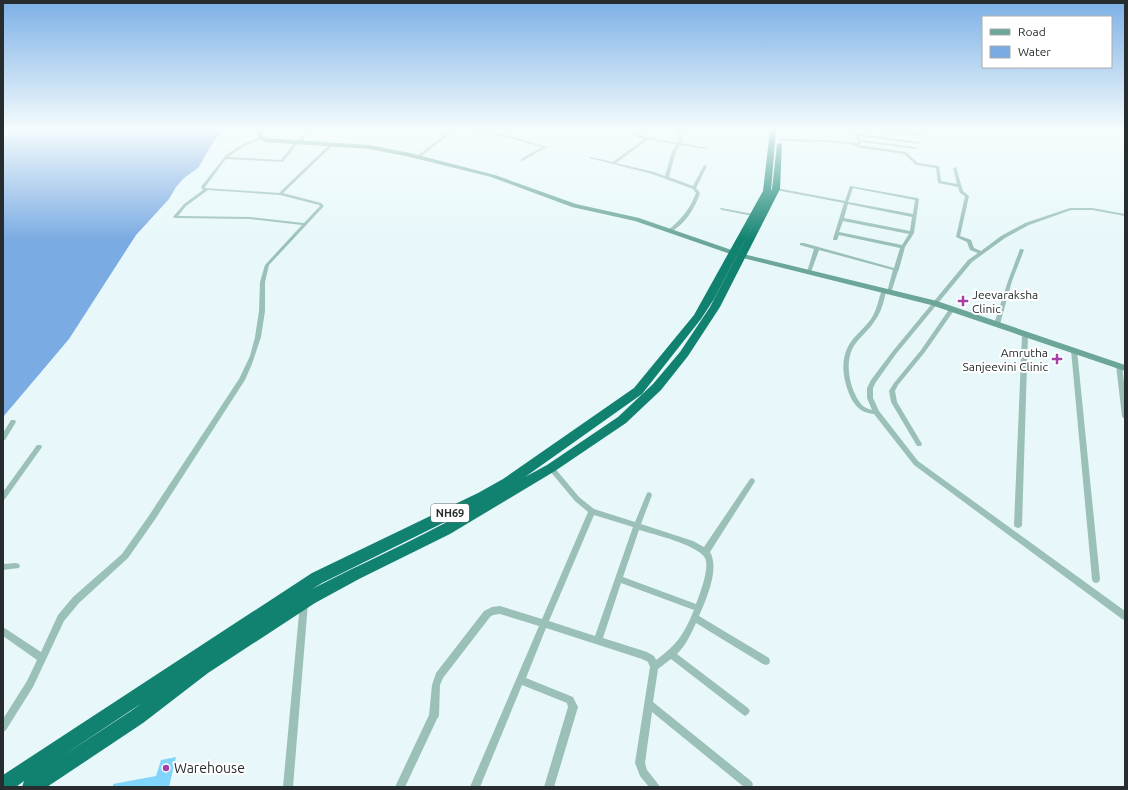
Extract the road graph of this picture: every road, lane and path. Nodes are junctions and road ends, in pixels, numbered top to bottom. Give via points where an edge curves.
1 (705, 166) dead end
2 (218, 167) edge
3 (308, 167) edge
4 (456, 167) edge
5 (629, 167) edge
6 (670, 167) edge
7 (772, 167) edge
8 (777, 167) edge
9 (937, 167) edge
10 (955, 168) dead end
11 (667, 177) junction
12 (960, 186) junction
13 (694, 188) junction
14 (776, 189) junction
15 (206, 190) junction
16 (280, 194) junction
17 (846, 203) junction
18 (722, 209) dead end
19 (753, 216) junction
20 (915, 216) junction
21 (1125, 216) edge
22 (841, 219) junction
23 (305, 224) junction
24 (670, 231) junction
25 (837, 233) junction
26 (912, 233) junction
27 (835, 239) dead end
28 (802, 244) dead end
29 (904, 247) junction
30 (817, 248) junction
31 (1022, 250) dead end
32 (981, 253) junction
33 (737, 255) junction
34 (897, 270) junction
35 (809, 272) junction
36 (886, 292) junction
37 (942, 306) junction
38 (998, 324) junction
39 (1025, 334) junction
40 (1074, 350) junction
41 (1122, 366) edge
42 (643, 393) junction
43 (876, 412) junction
44 (1125, 416) edge
45 (13, 422) dead end
46 (3, 438) edge
47 (919, 444) dead end
48 (39, 447) dead end
49 (551, 468) junction
50 (752, 481) dead end
51 (649, 495) dead end
52 (3, 498) edge
53 (592, 511) junction
54 (637, 525) junction
55 (1018, 525) dead end
56 (705, 552) junction
57 (16, 566) dead end
58 (3, 567) edge
59 (618, 579) junction
60 (1096, 579) dead end
61 (304, 602) junction
62 (698, 608) junction
63 (1125, 616) edge
64 (695, 618) junction
65 (544, 623) junction
66 (3, 631) edge
67 (598, 640) junction
68 (671, 654) junction
69 (42, 658) junction
70 (766, 661) dead end
71 (654, 667) junction
72 (520, 680) junction
73 (649, 704) junction
74 (745, 711) dead end
75 (6, 715) edge
76 (3, 727) edge
77 (748, 784) dead end
78 (3, 785) edge
79 (31, 787) edge
80 (288, 787) edge
81 (400, 787) edge
82 (475, 787) edge
83 (549, 787) edge
84 (655, 787) edge

1 - 13 street
2 - 15 street via 203,187
3 - 16 street
4 - 24 street via 506,180 574,206 637,218
5 - 11 street
6 - 11 street
7 - 19 highway, NH69 via 766,191
8 - 14 highway, NH69
9 - 12 street via 939,182
10 - 12 street
11 - 13 street
12 - 32 street via 966,196 958,237 969,241 972,249
13 - 24 street via 698,193 691,209
14 - 17 street
14 - 33 highway, NH69
15 - 16 street
15 - 23 street via 185,205 175,217 250,218
16 - 23 street via 322,205
17 - 20 street
17 - 20 street via 852,187 914,198 918,200
17 - 22 street
18 - 19 street
19 - 33 highway, NH69
20 - 26 street
21 - 32 street via 1092,209 1071,209 1027,224
22 - 25 street
22 - 26 street
23 - 69 street via 267,265 261,292 262,312 255,348 242,380 124,556 76,600 61,618
24 - 33 street
25 - 27 street
25 - 29 street
26 - 29 street
28 - 30 street
29 - 34 street
30 - 34 street
30 - 35 street
31 - 38 street
32 - 37 street via 970,261
33 - 35 street
33 - 42 highway, NH69 via 715,307 684,354 657,387
34 - 36 street
35 - 36 street
36 - 37 street
36 - 43 street via 875,318 852,346 846,359 847,378 858,407
37 - 38 street
37 - 43 street via 873,381 870,398
37 - 47 street via 923,351 892,391 894,402
38 - 39 street
39 - 40 street
39 - 55 street
40 - 41 street
40 - 60 street
41 - 44 street
42 - 49 highway, NH69 via 622,420
42 - 78 highway, NH69 via 620,405 489,494 317,578
43 - 63 street via 916,463
45 - 46 street
48 - 52 street
49 - 53 street via 577,499
49 - 61 highway, NH69 via 445,530 354,574
50 - 56 street
51 - 54 street
53 - 54 street
53 - 65 street
54 - 56 street via 690,543
54 - 59 street
56 - 62 street via 710,570
57 - 58 street
59 - 62 street
59 - 67 street
61 - 79 highway, NH69 via 202,667 137,717
61 - 80 street
62 - 64 street
64 - 68 street via 681,643
64 - 70 street
65 - 67 street
65 - 72 street
65 - 81 street via 500,610 487,614 439,676 434,716
66 - 69 street
67 - 71 street via 644,655 651,660
68 - 71 street
68 - 74 street
69 - 75 street via 30,684
71 - 73 street
72 - 82 street
72 - 83 street via 572,702 573,707
73 - 77 street
73 - 84 street via 640,764 642,773
75 - 76 street

